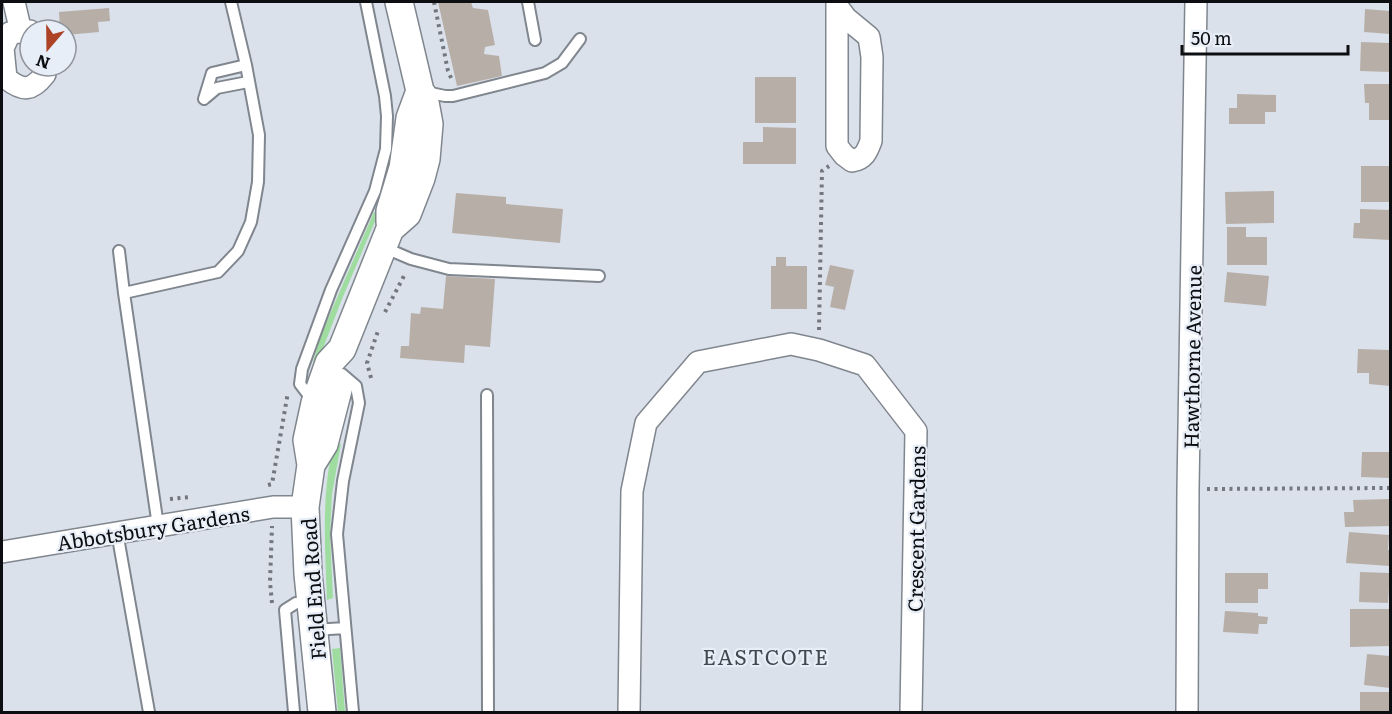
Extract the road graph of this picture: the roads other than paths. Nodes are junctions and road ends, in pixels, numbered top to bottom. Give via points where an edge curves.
1 (14, 2) edge
2 (231, 2) edge
3 (366, 2) edge
4 (399, 2) edge
5 (528, 2) edge
6 (1196, 2) edge
7 (837, 4) edge
8 (20, 18) edge
9 (18, 32) edge
10 (580, 39) dead end
11 (535, 40) dead end
12 (246, 65) junction
13 (42, 78) edge
14 (248, 82) junction
15 (420, 91) junction
16 (385, 193) junction
17 (386, 238) junction
18 (119, 251) dead end
19 (599, 276) dead end
20 (124, 293) junction
21 (342, 362) junction
22 (487, 395) dead end
23 (315, 403) junction
24 (311, 465) junction
25 (305, 507) junction
26 (158, 526) junction
27 (117, 532) junction
28 (2, 552) edge
29 (310, 602) junction
30 (345, 628) junction
31 (314, 630) junction
32 (149, 712) edge
33 (294, 712) edge
34 (322, 712) edge
35 (353, 712) edge
36 (488, 712) edge
37 (629, 712) edge
38 (911, 712) edge
39 (1187, 712) edge

1 - 8 street
2 - 12 lane
3 - 16 lane via 387,116
4 - 15 street, Field End Road
5 - 11 lane
6 - 39 street, Hawthorne Avenue
7 - 7 street via 837,146 852,161 867,153 871,141 872,57 869,37 846,18
9 - 13 street via 10,33 3,48 6,78 17,87 27,88
10 - 15 lane via 561,63 545,73 453,96
12 - 14 lane
12 - 14 lane via 212,73 204,99 217,88
14 - 20 lane via 259,135 258,182 251,222 238,251 218,272
15 - 16 street, Field End Road via 410,118 406,149
15 - 17 street, Field End Road via 429,124 426,159 407,214
16 - 17 street, Field End Road via 390,211
16 - 23 lane via 331,290 302,369 300,384
17 - 19 lane via 411,259 449,269
17 - 21 street, Field End Road
18 - 20 lane
20 - 26 lane
21 - 23 street, Field End Road via 329,363
21 - 24 street, Field End Road via 324,444
21 - 30 lane via 356,386 359,403 337,534
22 - 36 lane
23 - 24 street, Field End Road via 307,440
24 - 25 street, Field End Road
25 - 26 street, Abbotsbury Gardens via 273,507
25 - 29 street, Field End Road
26 - 27 street, Abbotsbury Gardens
27 - 28 street, Abbotsbury Gardens
27 - 32 lane
29 - 31 street, Field End Road
29 - 33 lane via 296,603 285,610
30 - 31 lane
30 - 35 lane
31 - 34 street, Field End Road
37 - 38 street, Crescent Gardens via 632,491 646,423 698,362 791,344 865,365 916,431

